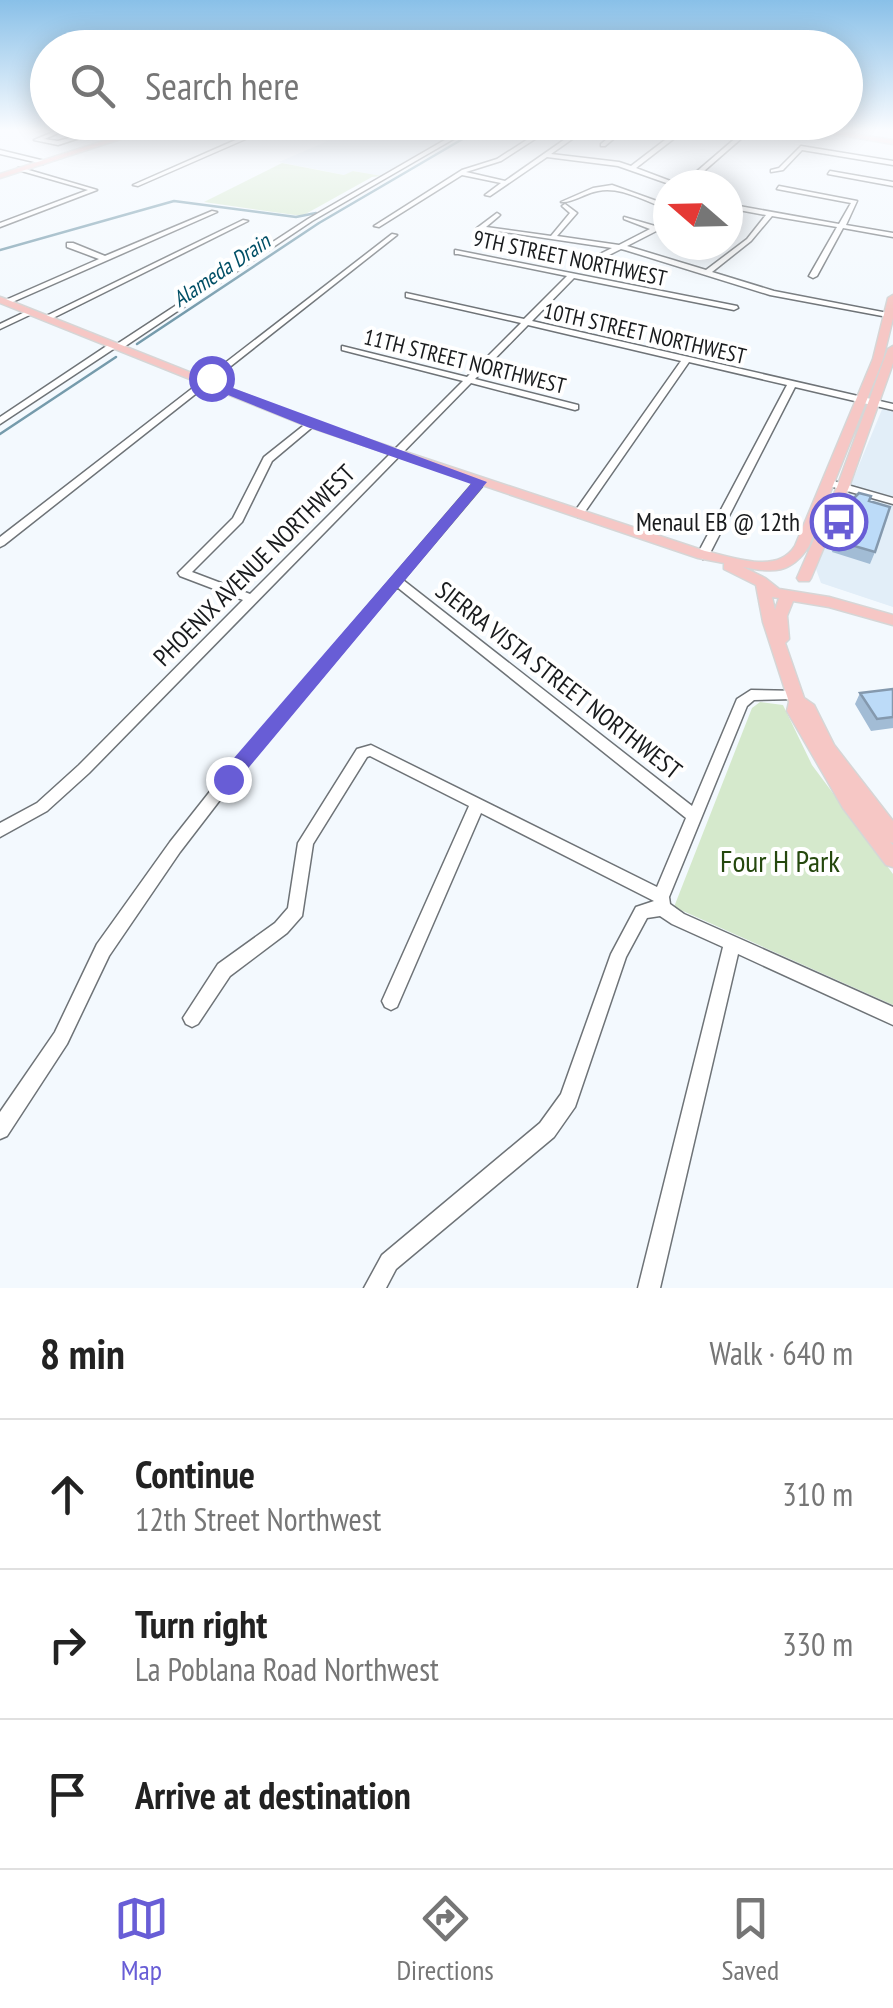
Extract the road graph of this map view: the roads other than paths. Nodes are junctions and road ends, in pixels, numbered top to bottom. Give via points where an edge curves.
1 (94, 190) edge
2 (361, 190) edge
3 (433, 190) edge
4 (496, 190) edge
5 (597, 190) edge
6 (618, 190) edge
7 (790, 190) edge
8 (488, 195) dead end
9 (653, 202) edge
10 (743, 209) edge
11 (214, 212) dead end
12 (770, 214) junction
13 (497, 215) dead end
14 (626, 218) dead end
15 (245, 220) dead end
16 (0, 225) edge
17 (377, 226) dead end
18 (842, 226) junction
19 (653, 228) edge
20 (653, 229) edge
21 (394, 235) dead end
22 (893, 235) edge
23 (553, 237) junction
24 (70, 245) dead end
25 (618, 247) junction
26 (458, 252) dead end
27 (105, 259) junction
28 (592, 262) dead end
29 (709, 271) junction
30 (572, 276) junction
31 (813, 276) dead end
32 (409, 295) dead end
33 (893, 298) edge
34 (2, 301) edge
35 (734, 308) dead end
36 (32, 312) junction
37 (891, 316) edge
38 (46, 318) junction
39 (526, 323) junction
40 (0, 327) edge
41 (888, 338) edge
42 (116, 346) junction
43 (345, 348) dead end
44 (893, 348) edge
45 (686, 360) junction
46 (468, 380) junction
47 (206, 382) junction
48 (792, 385) junction
49 (868, 402) junction
50 (893, 407) edge
51 (575, 408) dead end
52 (0, 421) edge
53 (311, 424) junction
54 (396, 454) junction
55 (480, 482) junction
56 (836, 485) junction
57 (893, 500) edge
58 (578, 514) junction
59 (0, 543) edge
60 (708, 556) junction
61 (768, 575) junction
62 (396, 580) junction
63 (798, 588) junction
64 (251, 599) junction
65 (893, 610) edge
66 (893, 620) edge
67 (780, 642) junction
68 (796, 698) junction
69 (478, 804) junction
70 (694, 816) junction
71 (0, 831) edge
72 (893, 835) edge
73 (893, 859) edge
74 (662, 903) junction
75 (732, 943) junction
76 (392, 1001) dead end
77 (893, 1016) edge
78 (192, 1018) dead end
79 (0, 1130) edge
80 (375, 1288) edge
81 (649, 1288) edge

1 - 16 street
2 - 42 street
3 - 17 street
4 - 8 street
5 - 23 street via 565,204 574,214
6 - 9 street
7 - 18 street via 855,202
10 - 12 street
11 - 27 street
12 - 18 street
12 - 29 street
13 - 23 street via 480,228
14 - 19 street
15 - 38 street
18 - 22 street
18 - 31 street
20 - 25 street
21 - 47 street
23 - 25 street
24 - 27 street
25 - 28 street
25 - 29 street
26 - 30 street, 9TH STREET NORTHWEST
27 - 34 street
29 - 37 street via 773,293
30 - 35 street, 9TH STREET NORTHWEST
30 - 39 street, PHOENIX AVENUE NORTHWEST
32 - 39 street, 10TH STREET NORTHWEST
33 - 37 main road
34 - 36 main road
36 - 38 main road
36 - 40 street
37 - 41 main road
38 - 42 main road
39 - 45 street, 10TH STREET NORTHWEST
39 - 46 street, PHOENIX AVENUE NORTHWEST
41 - 49 main road
42 - 47 main road
42 - 52 street
43 - 46 street, 11TH STREET NORTHWEST
44 - 49 main road
45 - 48 street, 10TH STREET NORTHWEST
45 - 58 street
46 - 51 street, 11TH STREET NORTHWEST
46 - 54 street, PHOENIX AVENUE NORTHWEST
47 - 53 main road
47 - 59 street
48 - 49 street, 10TH STREET NORTHWEST
48 - 60 street
49 - 50 street, 10TH STREET NORTHWEST
49 - 56 main road
53 - 54 main road
53 - 64 street via 268,460 238,520 184,573
54 - 55 main road
54 - 64 street, PHOENIX AVENUE NORTHWEST
55 - 58 main road
55 - 62 street
56 - 57 street
56 - 61 main road via 799,553
56 - 63 main road
58 - 60 main road
60 - 61 main road
61 - 63 main road
61 - 63 main road via 794,570
61 - 67 main road via 762,595
62 - 70 street, SIERRA VISTA STREET NORTHWEST
62 - 79 street via 228,779 132,906 61,1038
63 - 65 main road
63 - 66 main road
63 - 67 main road via 781,610
64 - 71 street, PHOENIX AVENUE NORTHWEST via 84,769 42,807
67 - 68 main road
68 - 70 street via 751,695 742,703
68 - 72 main road
68 - 73 main road via 795,711 813,748
69 - 74 street
69 - 76 street
69 - 78 street via 371,750 362,753 306,844 296,910 224,970
70 - 74 street
74 - 75 street
74 - 80 street via 642,912 619,954 568,1100 547,1130 389,1262
75 - 77 street
75 - 81 street

